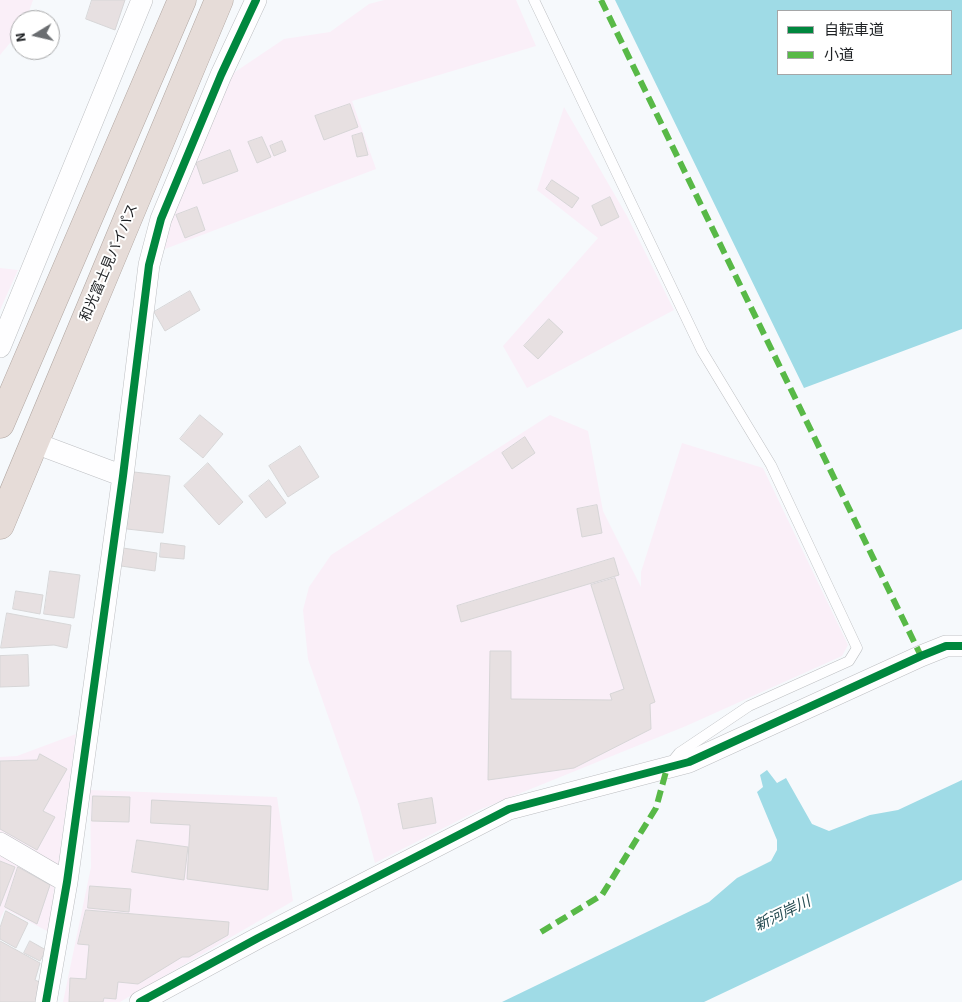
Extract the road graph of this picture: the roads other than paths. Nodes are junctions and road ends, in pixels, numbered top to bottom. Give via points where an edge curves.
1 (142, 0) edge
2 (182, 0) edge
3 (219, 0) edge
4 (256, 0) edge
5 (534, 0) edge
6 (0, 348) edge
7 (0, 424) edge
8 (35, 442) junction
9 (123, 476) junction
10 (0, 525) edge
11 (962, 646) edge
12 (667, 768) junction
13 (0, 843) edge
14 (67, 882) junction
15 (46, 1002) edge
16 (140, 1002) edge

1 - 6 street
2 - 7 highway
3 - 8 highway, 和光富士見バイパス
4 - 9 street via 154,239
5 - 12 lane via 702,351 772,465 857,648 849,661 749,706 679,753
8 - 9 street
8 - 10 highway, 和光富士見バイパス
9 - 14 street
11 - 12 street via 946,646 921,656 689,762
12 - 16 street via 509,809
13 - 14 street
14 - 15 street

